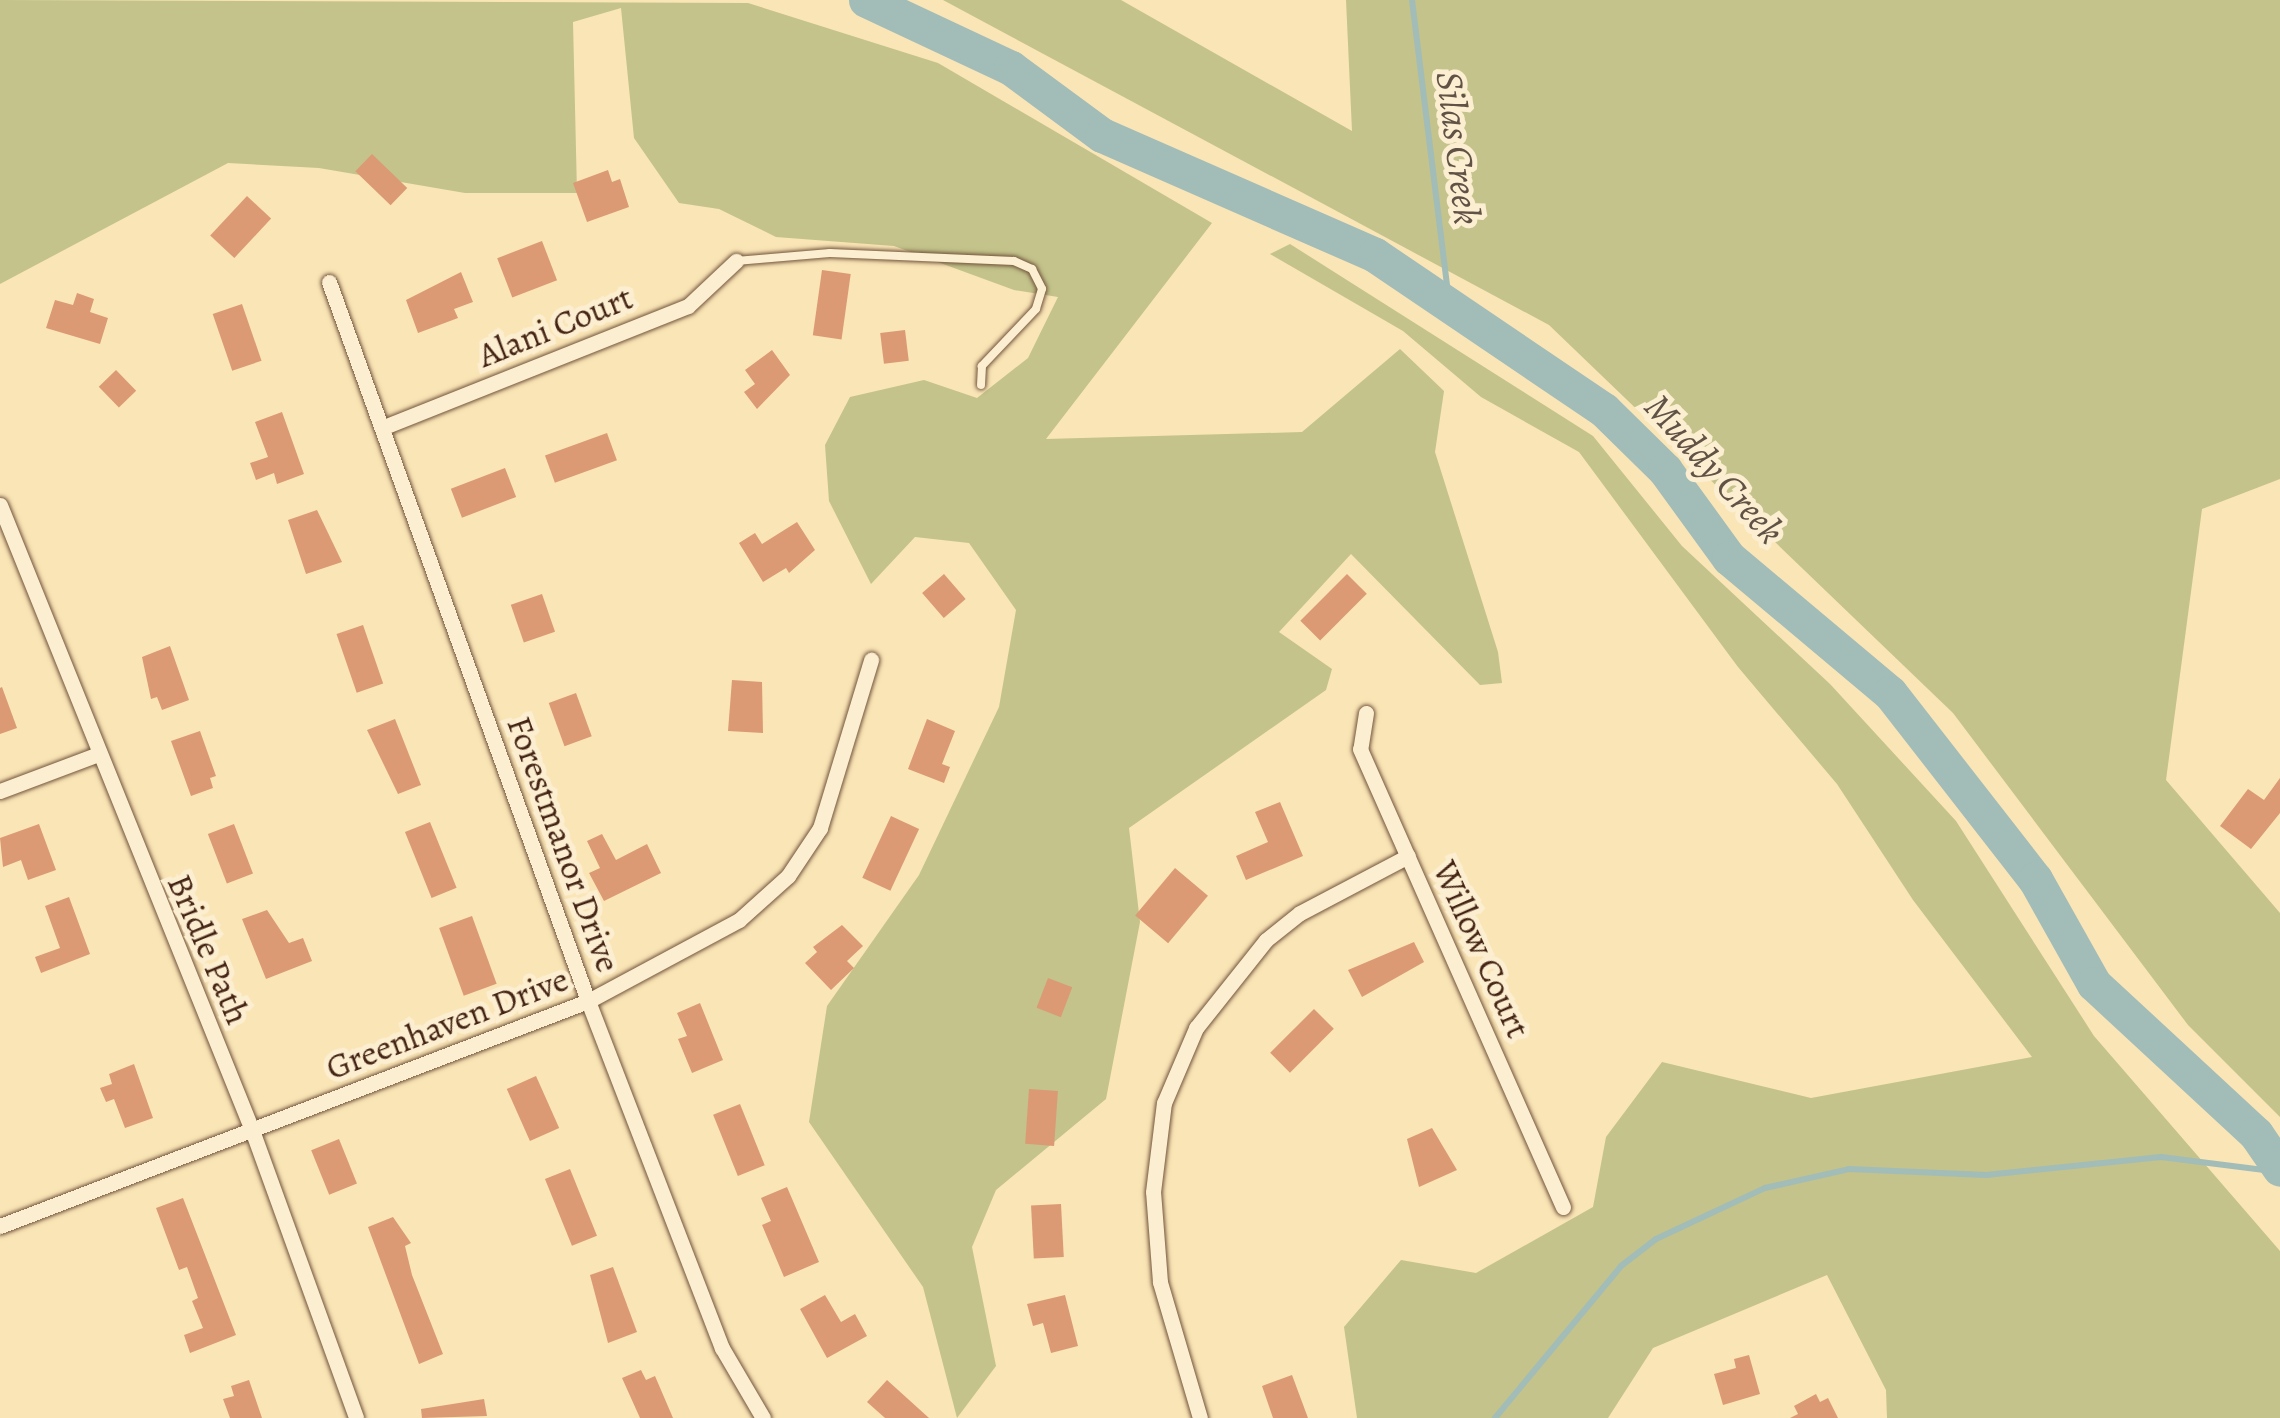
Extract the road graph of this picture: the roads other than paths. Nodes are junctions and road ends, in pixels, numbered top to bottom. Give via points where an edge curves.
1 (736, 261) joint
2 (329, 282) dead end
3 (981, 385) dead end
4 (384, 427) junction
5 (0, 505) edge
6 (872, 660) dead end
7 (1366, 713) dead end
8 (96, 755) junction
9 (0, 791) edge
10 (1408, 856) junction
11 (588, 1001) junction
12 (252, 1130) junction
13 (1563, 1206) dead end
14 (0, 1226) edge
15 (356, 1418) edge
16 (764, 1418) edge
17 (1200, 1418) edge

1 - 3 lane via 830,253 1014,261 1032,269 1042,289 1036,309 982,366
1 - 4 street, Alani Court via 688,306
2 - 4 street, Forestmanor Drive
4 - 11 street, Forestmanor Drive
5 - 8 street, Bridle Path
6 - 11 street, Greenhaven Drive via 820,828 788,876 739,920
7 - 10 street, Willow Court via 1360,749
8 - 9 street
8 - 12 street, Bridle Path
10 - 13 street, Willow Court
10 - 17 street via 1300,913 1256,951 1196,1028 1164,1103 1153,1192 1160,1282
11 - 12 street, Greenhaven Drive
11 - 16 street, Forestmanor Drive via 722,1348
12 - 14 street, Greenhaven Drive
12 - 15 street, Bridle Path

